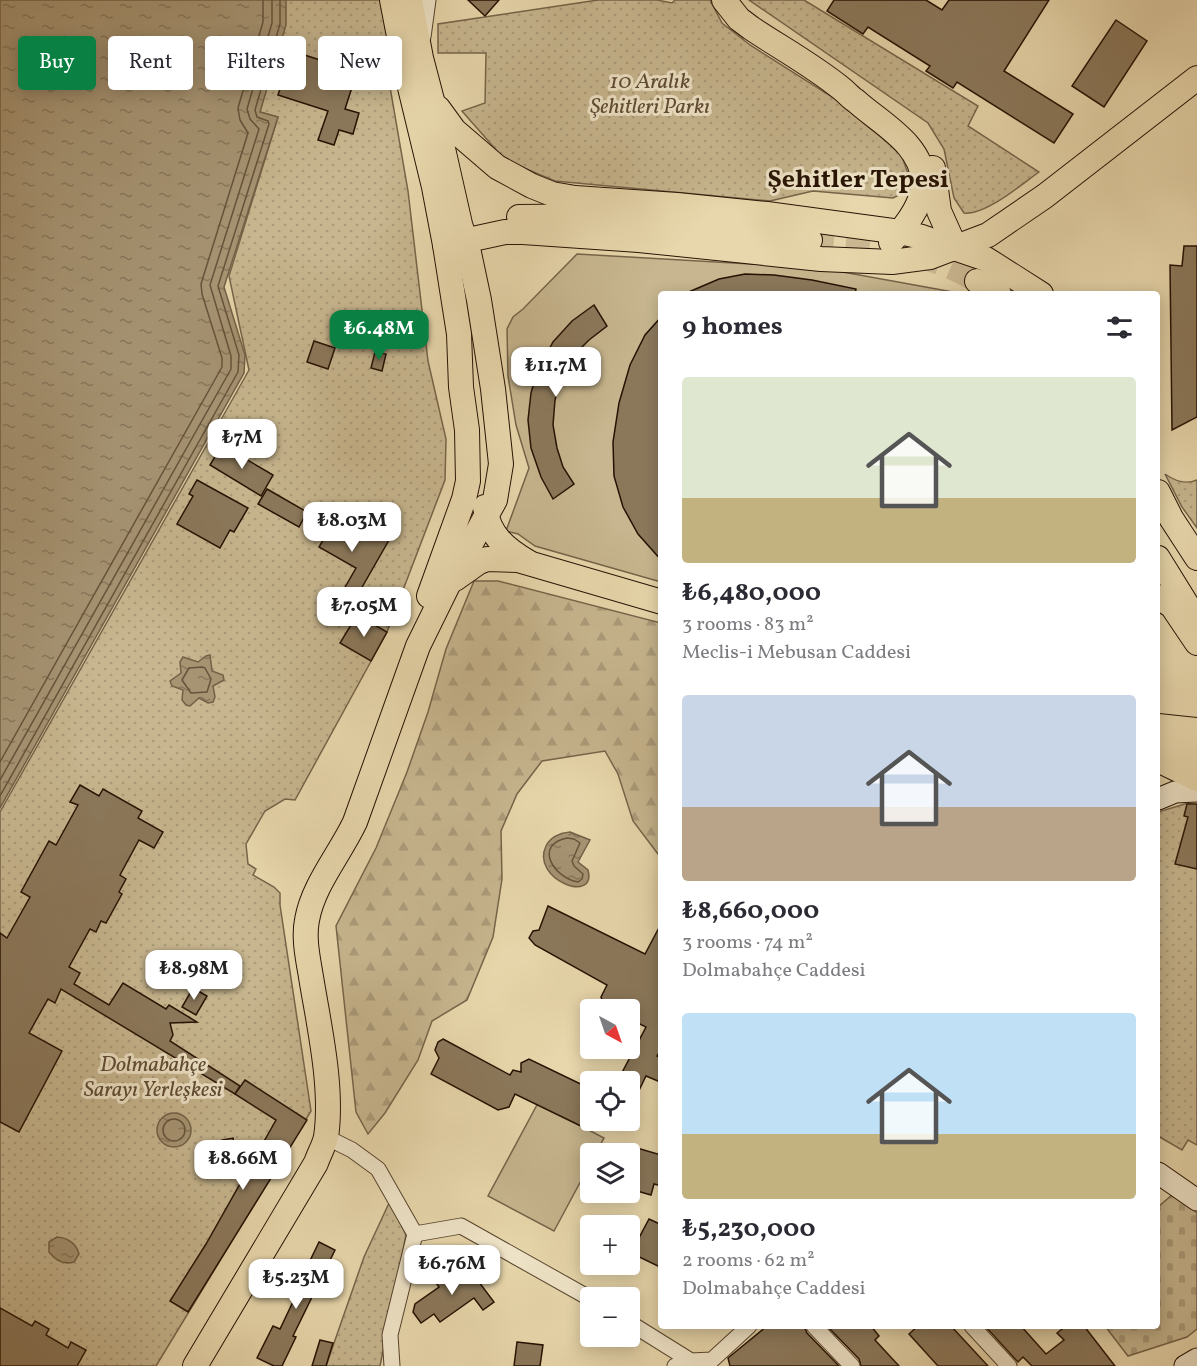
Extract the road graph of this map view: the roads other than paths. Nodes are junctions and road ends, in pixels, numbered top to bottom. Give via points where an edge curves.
1 (392, 0) edge
2 (410, 0) edge
3 (428, 0) edge
4 (724, 0) edge
5 (421, 58) junction
6 (1197, 78) edge
7 (844, 90) junction
8 (432, 99) junction
9 (454, 130) junction
10 (579, 218) junction
11 (900, 232) junction
12 (452, 233) junction
13 (810, 240) tunnel mouth
14 (956, 249) junction
15 (844, 259) junction
16 (977, 282) tunnel mouth
17 (994, 291) edge
18 (1036, 291) edge
19 (459, 334) junction
20 (1160, 496) edge
21 (486, 518) junction
22 (1197, 558) edge
23 (1160, 561) edge
24 (528, 562) junction
25 (448, 585) junction
26 (1160, 598) edge
27 (658, 601) edge
28 (1197, 621) edge
29 (1197, 643) edge
30 (418, 646) junction
31 (1160, 726) edge
32 (1197, 730) edge
33 (1160, 743) edge
34 (1197, 754) edge
35 (1160, 761) edge
36 (1197, 779) edge
37 (1197, 791) edge
38 (1162, 795) edge
39 (326, 1137) junction
40 (1160, 1159) edge
41 (1160, 1174) edge
42 (1197, 1182) edge
43 (1197, 1200) edge
44 (415, 1234) junction
45 (580, 1293) edge
46 (640, 1329) edge
47 (746, 1329) edge
48 (816, 1329) edge
49 (975, 1329) edge
50 (1197, 1359) edge
51 (691, 1361) junction
52 (715, 1363) edge
53 (195, 1366) edge
54 (392, 1366) edge
55 (675, 1366) edge
56 (852, 1366) edge
57 (1009, 1366) edge
58 (1185, 1366) edge

1 - 12 main road
2 - 5 main road
3 - 5 street
4 - 7 main road via 751,28
5 - 8 main road
6 - 14 main road via 988,236
7 - 11 main road via 907,144 918,162 923,183 921,196
7 - 14 main road via 872,102 921,141 933,168 941,217
8 - 9 main road
8 - 12 main road
9 - 10 main road via 474,162 506,188
9 - 11 main road via 496,167 552,194 767,214
10 - 12 main road via 519,217
10 - 13 main road
11 - 14 main road
11 - 15 main road via 884,247 859,258
12 - 15 main road via 541,232
12 - 19 main road
12 - 21 main road via 469,253 488,352 501,464 495,500
14 - 15 main road via 892,262
14 - 18 main road via 986,259
16 - 17 main road
19 - 21 main road via 473,375 481,423
19 - 30 main road via 468,481 429,597
20 - 22 main road
21 - 24 main road via 503,546
21 - 25 main road
23 - 28 main road
24 - 25 main road via 487,559
24 - 27 main road
25 - 30 main road
26 - 29 main road via 1172,606
30 - 39 main road via 355,822 314,895 306,922 326,1077
31 - 32 main road
33 - 34 main road
35 - 36 main road
37 - 38 main road
39 - 44 street via 378,1169
39 - 53 main road via 316,1163
40 - 42 main road
41 - 43 main road
44 - 45 street via 461,1226
44 - 54 street via 390,1335
46 - 51 street
47 - 52 street
48 - 56 street
49 - 57 street
50 - 58 main road
51 - 52 street
51 - 55 street

